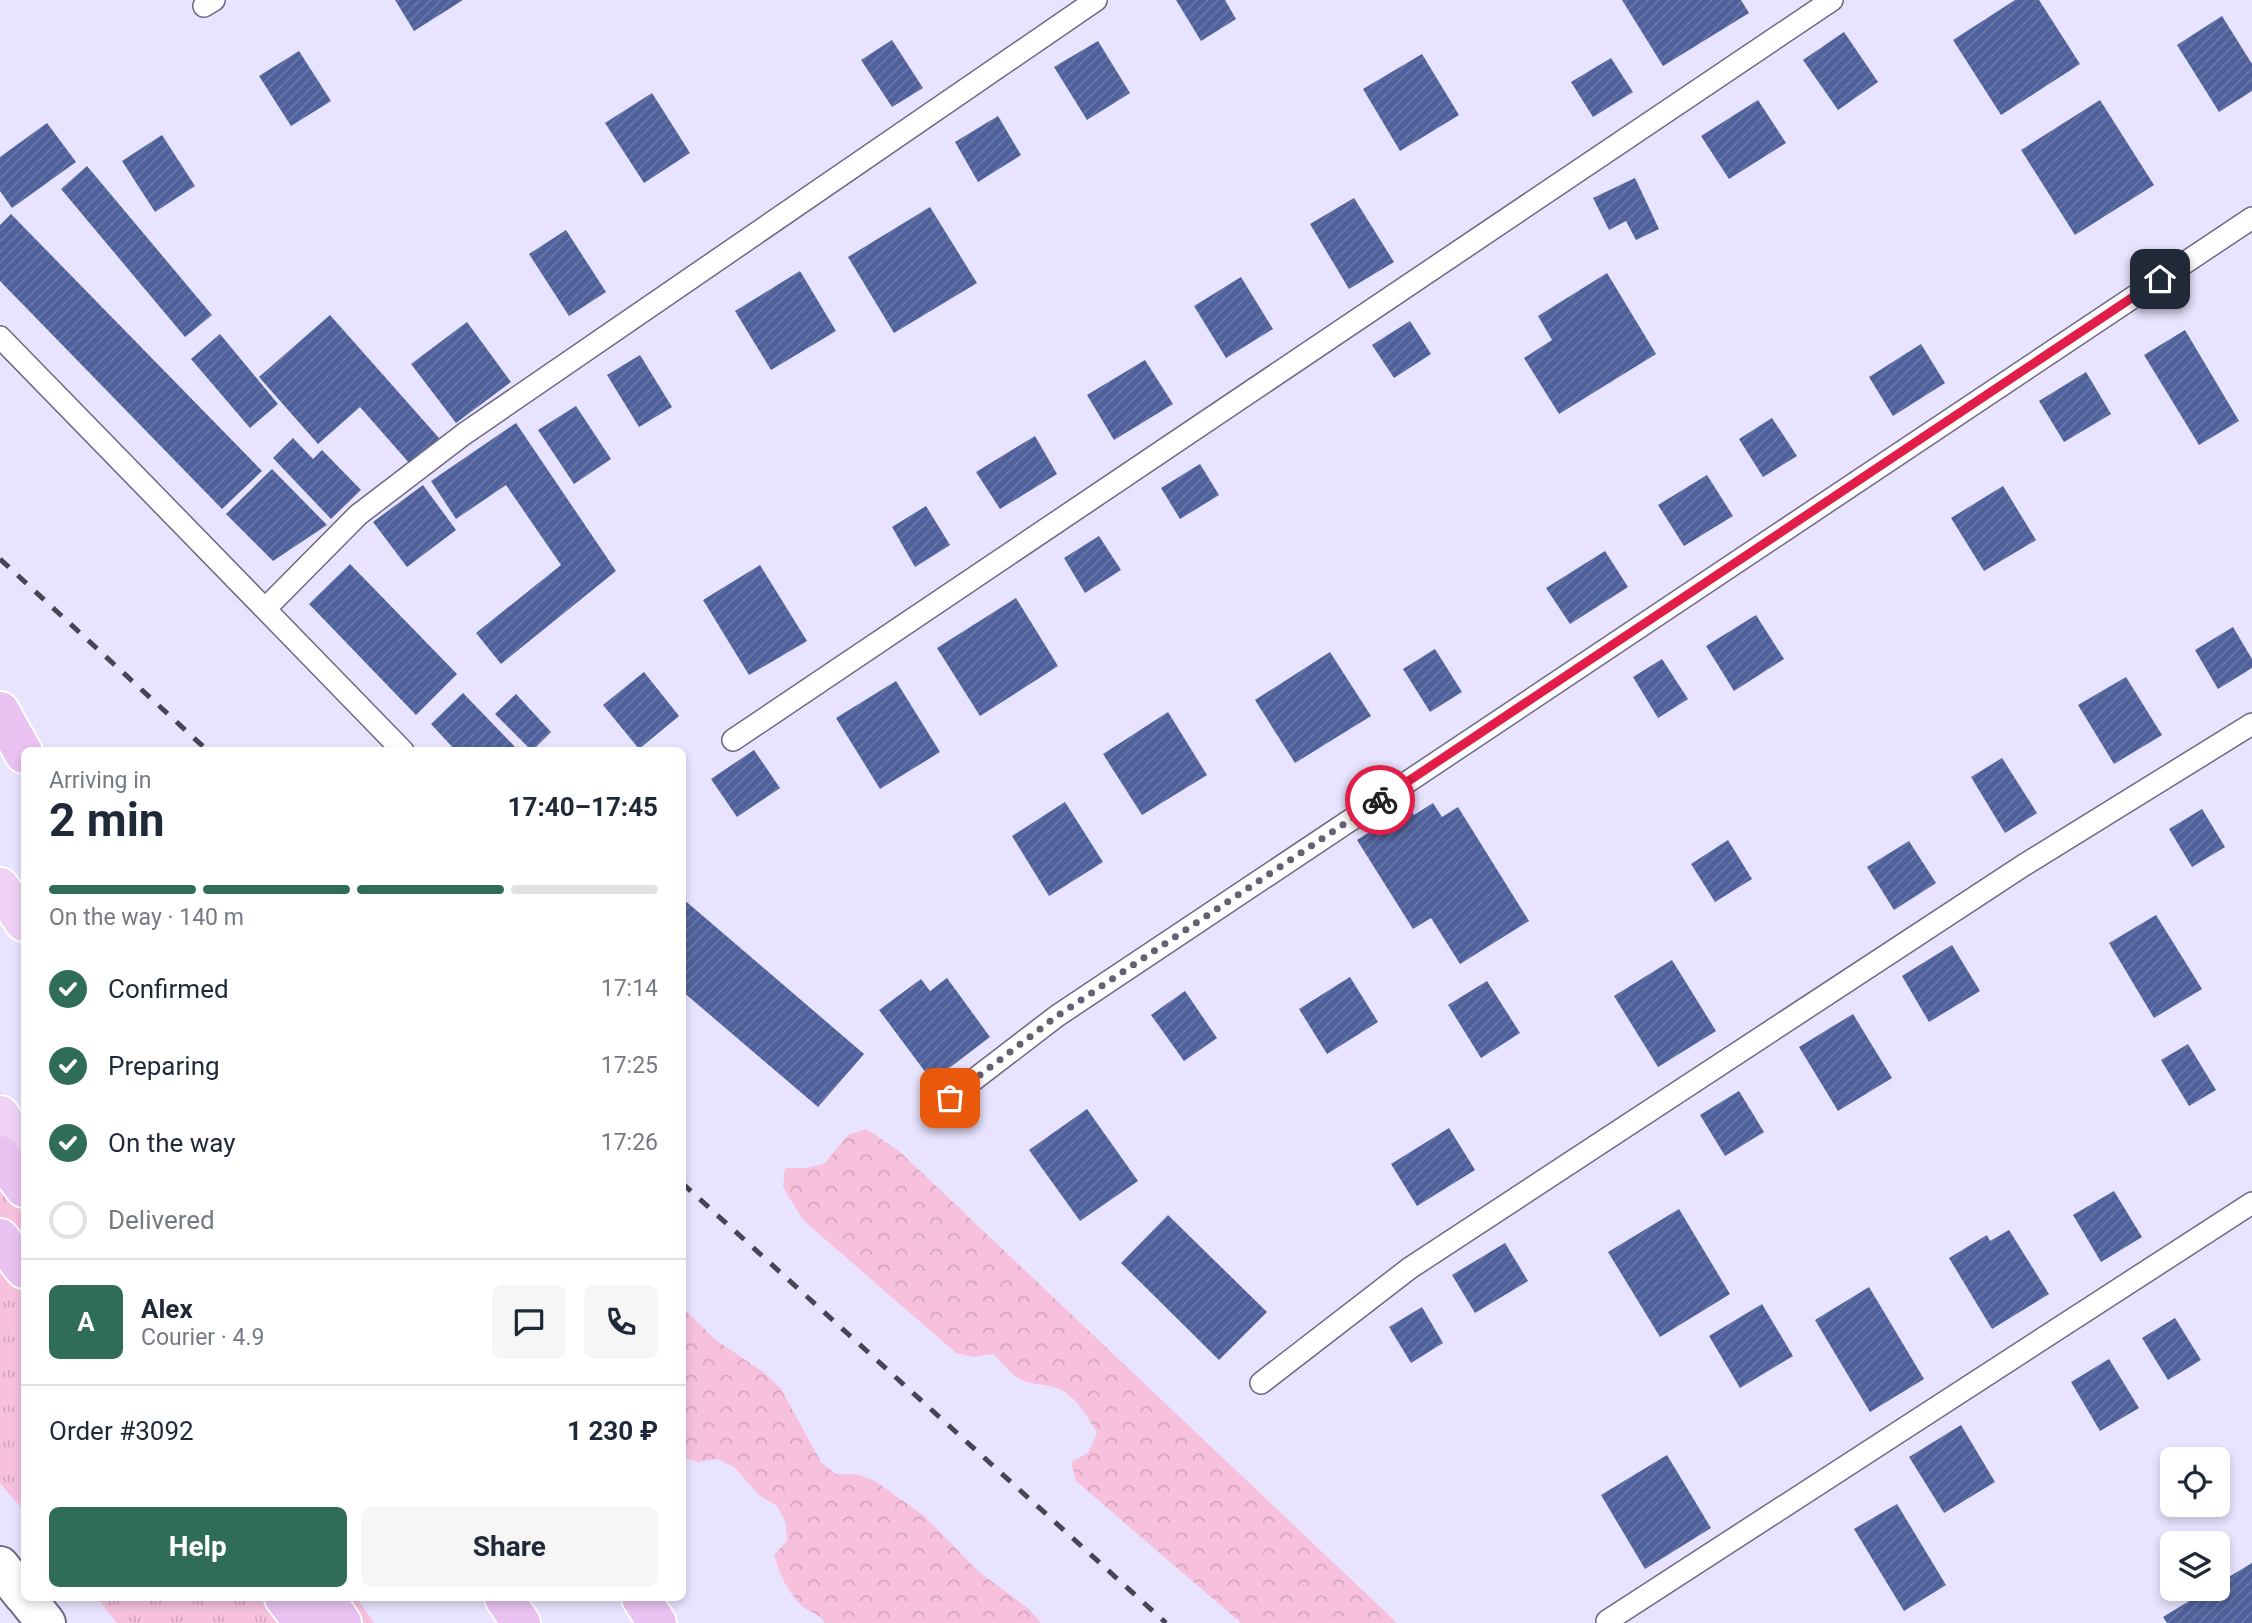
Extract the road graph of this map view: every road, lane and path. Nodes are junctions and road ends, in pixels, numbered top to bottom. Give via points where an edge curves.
1 (1096, 0) edge
2 (1832, 0) edge
3 (2252, 218) edge
4 (0, 337) edge
5 (265, 609) junction
6 (0, 711) edge
7 (2252, 724) edge
8 (733, 740) dead end
9 (0, 742) edge
10 (399, 747) edge
11 (21, 749) edge
12 (21, 768) edge
13 (0, 887) edge
14 (21, 918) edge
15 (950, 1098) dead end
16 (0, 1115) edge
17 (21, 1146) edge
18 (0, 1156) edge
19 (21, 1184) edge
20 (2252, 1203) edge
21 (0, 1238) edge
22 (21, 1265) edge
23 (1261, 1383) dead end
24 (0, 1566) edge
25 (21, 1592) edge
26 (28, 1601) edge
27 (286, 1601) edge
28 (327, 1601) edge
29 (506, 1601) edge
30 (643, 1601) edge
31 (1607, 1621) dead end
32 (46, 1623) edge
33 (304, 1623) edge
34 (342, 1623) edge
35 (521, 1623) edge
36 (657, 1623) edge

1 - 5 lane via 464,434 358,515
2 - 8 lane
3 - 15 lane via 1057,1016
4 - 5 lane
5 - 10 lane
6 - 11 highway
7 - 23 lane via 2024,865 1410,1268
9 - 12 highway
13 - 14 main road
16 - 17 main road
18 - 19 highway
20 - 31 lane
21 - 22 highway
24 - 25 street
26 - 32 street
27 - 33 highway
28 - 34 highway
29 - 35 highway
30 - 36 highway

